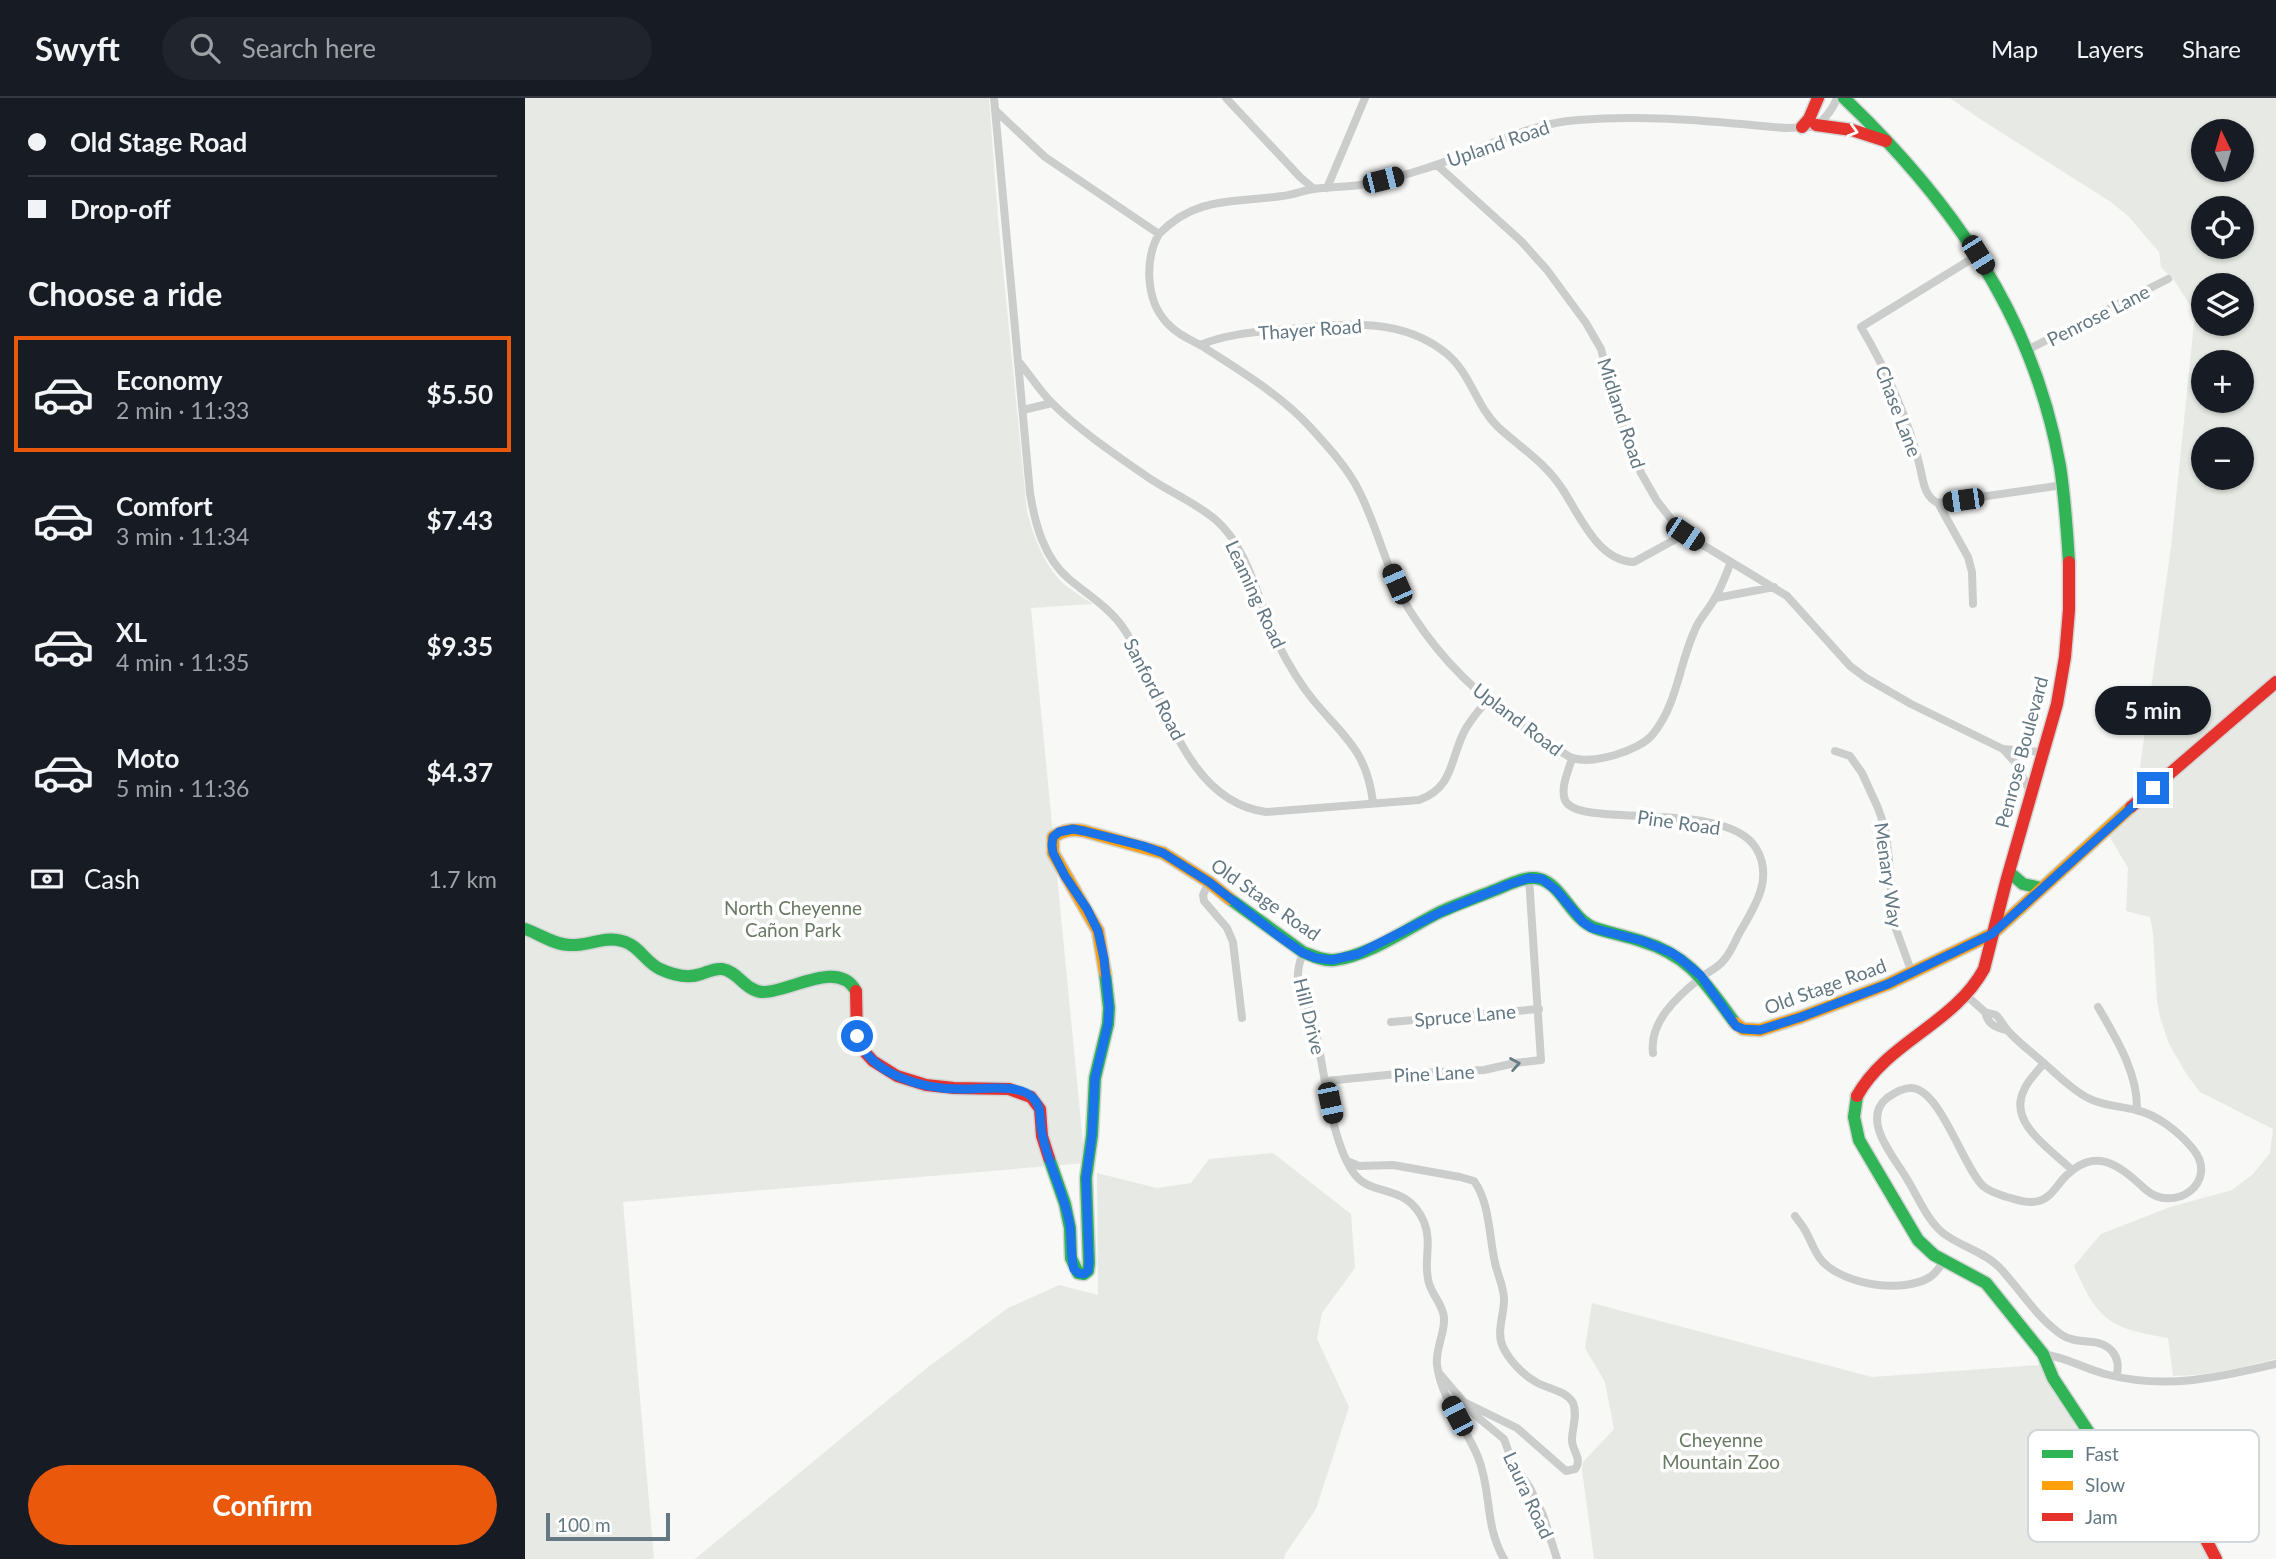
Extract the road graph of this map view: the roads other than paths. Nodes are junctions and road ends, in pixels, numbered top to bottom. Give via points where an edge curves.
1 (994, 98) edge
2 (1226, 98) edge
3 (1365, 98) edge
4 (1818, 98) edge
5 (1837, 98) edge
6 (1844, 98) edge
7 (995, 110) junction
8 (1809, 126) junction
9 (1889, 142) junction
10 (1437, 165) junction
11 (1327, 188) junction
12 (1314, 189) junction
13 (1159, 234) junction
14 (1978, 255) junction
15 (2168, 279) dead end
16 (1200, 345) junction
17 (2027, 350) junction
18 (1019, 362) junction
19 (1052, 403) junction
20 (1023, 410) junction
21 (2063, 485) junction
22 (1938, 503) junction
23 (1685, 534) junction
24 (1731, 562) junction
25 (1774, 587) junction
26 (1716, 598) junction
27 (1973, 604) dead end
28 (2276, 682) edge
29 (1488, 699) junction
30 (2003, 749) junction
31 (1835, 751) dead end
32 (2043, 752) junction
33 (1573, 758) junction
34 (2031, 793) junction
35 (1373, 803) junction
36 (2009, 872) junction
37 (1529, 878) junction
38 (1209, 882) junction
39 (2041, 888) junction
40 (525, 929) edge
41 (1992, 934) junction
42 (1303, 953) junction
43 (1912, 973) junction
44 (1701, 976) junction
45 (1967, 996) junction
46 (2098, 1007) dead end
47 (1539, 1009) junction
48 (1242, 1018) dead end
49 (1391, 1022) dead end
50 (1653, 1053) dead end
51 (2044, 1063) junction
52 (1325, 1081) junction
53 (2137, 1110) junction
54 (1346, 1161) junction
55 (2071, 1170) junction
56 (1795, 1216) dead end
57 (1944, 1261) junction
58 (2043, 1354) junction
59 (2276, 1364) edge
60 (1439, 1373) junction
61 (2117, 1376) junction
62 (1466, 1402) junction
63 (2088, 1430) edge
64 (2207, 1542) edge
65 (1504, 1559) edge
66 (1557, 1559) edge
67 (2215, 1559) edge

1 - 7 street, Sanford Road
2 - 12 street
3 - 11 street
4 - 8 street
5 - 8 street via 1834,106
6 - 9 street, Penrose Boulevard
7 - 13 street via 1045,158
7 - 18 street, Sanford Road
8 -> 9 street via 1851,130
8 - 10 street, Upland Road via 1577,120 1532,128
9 - 14 street, Penrose Boulevard via 1935,194
10 - 11 street, Upland Road via 1383,180
10 - 23 street, Midland Road via 1521,241 1576,307 1601,349 1617,411 1641,473
11 - 12 street, Upland Road
12 - 13 street, Upland Road via 1212,203 1178,217
13 - 16 street, Upland Road via 1149,268 1156,305 1177,333
14 - 17 street, Penrose Boulevard
14 - 22 street, Chase Lane via 1861,327 1906,421 1925,489
15 - 17 street, Penrose Lane
16 - 23 street, Thayer Road via 1222,336 1334,325 1368,324 1408,332 1457,363 1488,416 1543,464 1609,554 1634,562
16 - 29 street, Upland Road via 1280,398 1324,443 1360,493 1412,614
17 - 21 street, Penrose Boulevard
18 - 19 street, Leaming Road
18 - 20 street, Sanford Road
19 - 20 street
19 - 35 street, Leaming Road via 1225,530 1247,566 1289,664 1360,756 1371,782
20 - 35 street, Sanford Road via 1033,515 1042,540 1066,577 1122,626 1175,733 1214,788 1232,803 1266,812
21 - 22 street
21 - 32 street, Penrose Boulevard via 2069,547 2067,620 2057,702
22 - 27 street via 1968,557
23 - 24 street, Midland Road
24 - 25 street, Midland Road
24 - 26 street, Upland Road
25 - 26 street
25 - 30 street, Midland Road via 1866,678
26 - 33 street, Upland Road via 1694,631 1672,701 1653,735 1624,752
28 - 39 street, Old Stage Road
29 - 33 street, Upland Road
29 - 35 street, Sanford Road via 1465,731 1443,786 1419,800
30 - 32 street, Midland Road
30 - 34 street, Midland Road
31 - 43 street, Menary Way via 1850,756 1878,808 1888,850 1893,921
32 - 34 street, Penrose Boulevard
33 - 44 street, Pine Road via 1563,796 1574,808 1708,822 1740,833 1756,848 1764,879 1760,897 1725,959
34 - 36 street, Penrose Boulevard
36 - 39 street via 2026,887
36 - 41 street, Penrose Boulevard
37 - 42 street, Old Stage Road via 1443,911 1358,954 1332,960
37 - 44 street, Old Stage Road via 1542,879 1592,928 1672,953
37 - 47 street
38 - 40 street, Old Stage Road via 1179,861 1143,846 1073,829 1053,837 1053,853 1098,931 1108,987 1108,1024 1095,1078 1086,1178 1089,1263 1084,1274 1074,1269 1070,1225 1033,1098 1005,1088 928,1086 880,1066 860,1045 856,992 845,981 832,977 756,991 723,969 683,977 652,965 636,946 620,940 566,945
38 - 42 street, Old Stage Road
38 - 48 street via 1204,901 1233,942
39 - 41 street, Old Stage Road
41 - 43 street, Old Stage Road
41 - 45 street, Penrose Boulevard via 1984,969
42 - 52 street, Hill Drive via 1299,984 1315,1026
43 - 44 street, Old Stage Road via 1760,1030 1736,1026
44 - 50 street, Pine Road via 1666,1011 1654,1034
45 - 51 street via 1985,1012 1987,1022 2006,1030
45 - 57 street, Penrose Boulevard via 1881,1063 1865,1080 1855,1106 1856,1129 1865,1152 1918,1240
46 - 53 street via 2132,1076
47 - 49 street, Spruce Lane
52 -> 47 street, Pine Lane via 1484,1070 1541,1060
51 - 53 street via 2086,1097
51 - 55 street via 2023,1090 2020,1114
52 - 54 street, Hill Drive
53 - 55 street via 2161,1121 2193,1148 2202,1173 2193,1188 2179,1197 2163,1199 2108,1162 2092,1160
54 - 60 street via 1357,1178 1409,1201 1423,1221 1428,1279 1444,1322 1437,1353
54 - 62 street via 1460,1177 1479,1187 1503,1291 1502,1346 1527,1377 1559,1391 1573,1403 1572,1447 1579,1465 1566,1471 1517,1428
55 - 61 street via 2050,1195 2019,1201 1980,1184 1921,1089 1899,1090 1877,1111 1882,1136 1936,1226 1992,1261 2063,1336 2096,1341 2111,1350 2118,1363
56 - 57 street via 1821,1260 1858,1281 1888,1286 1917,1283 1934,1275
57 - 58 street, Penrose Boulevard via 1986,1283
58 - 61 street
58 - 63 street, Penrose Boulevard via 2053,1378
59 - 61 street via 2184,1382
60 - 62 street, Laura Road
60 - 65 street via 1441,1386 1479,1459 1492,1534
62 - 66 street, Laura Road via 1504,1439 1543,1516
64 - 67 street, Penrose Boulevard

